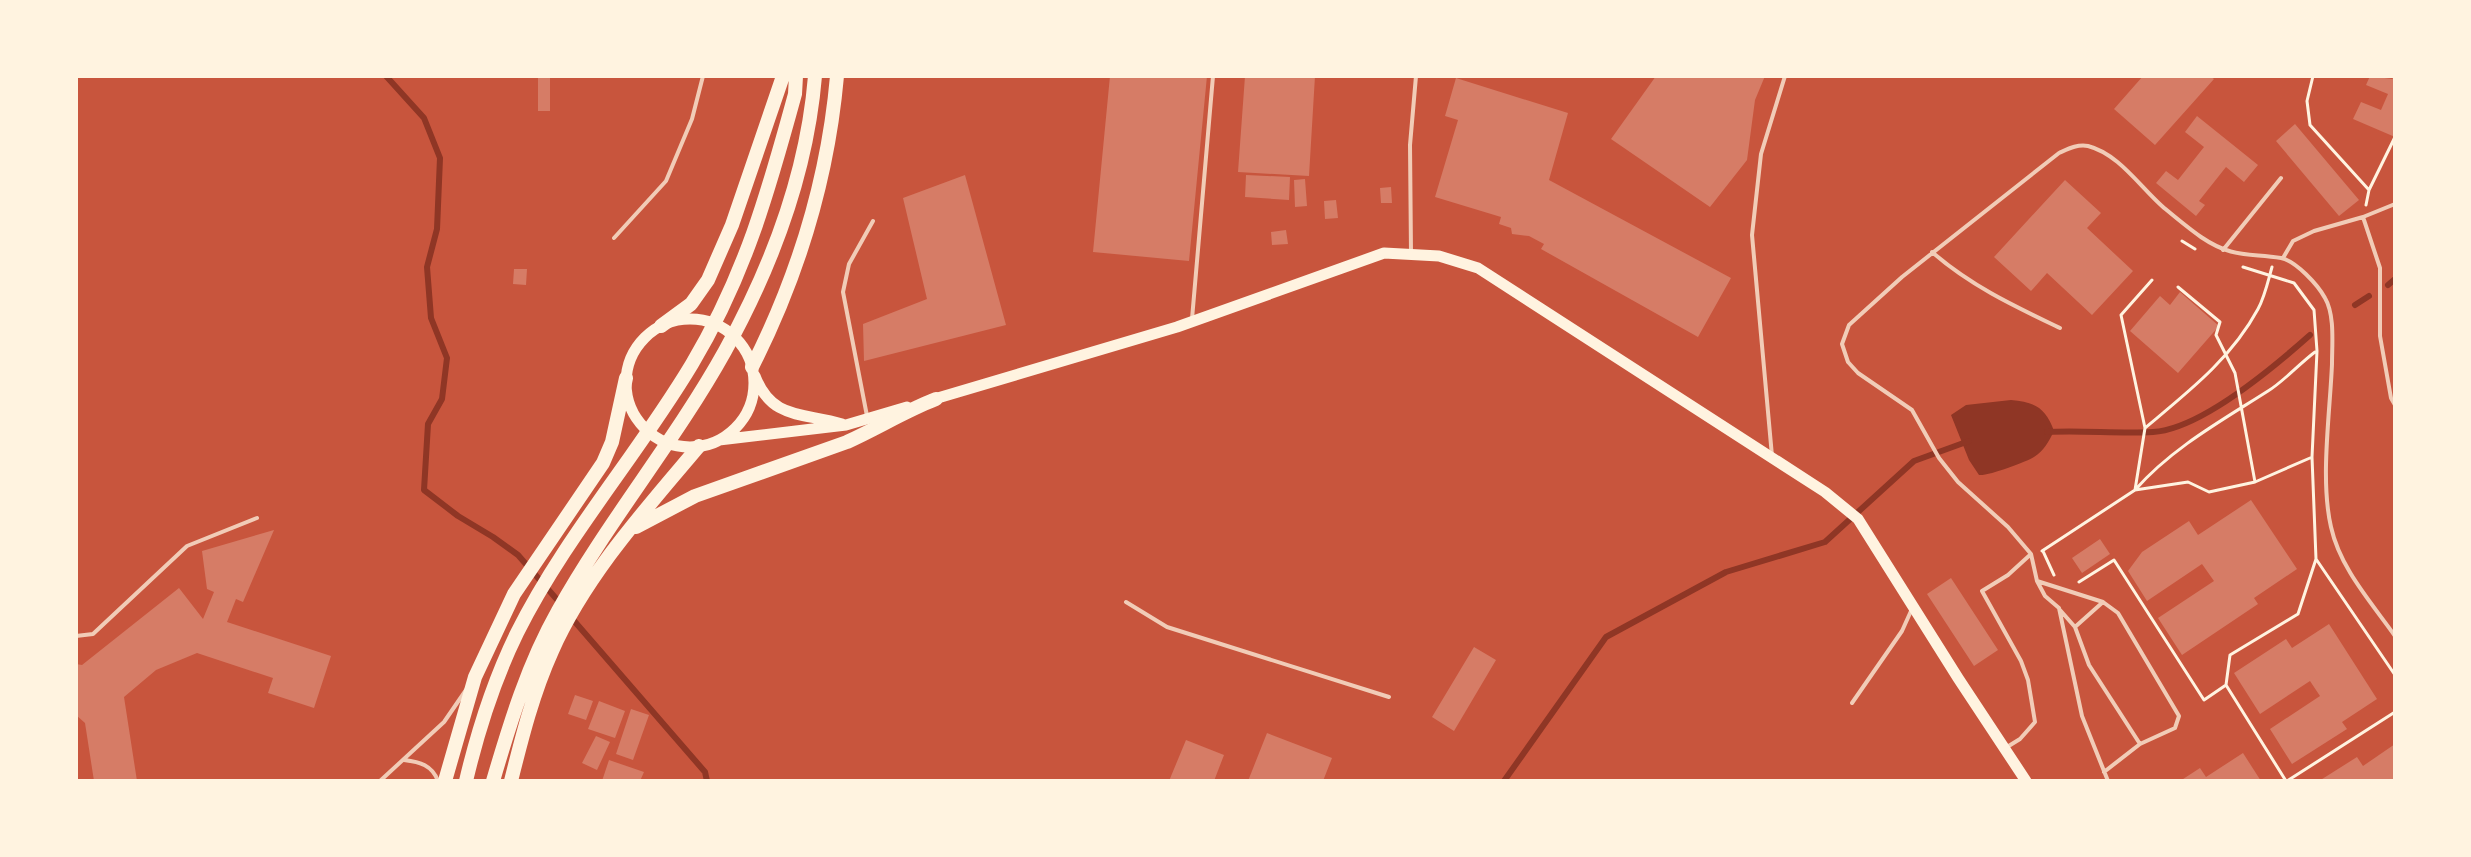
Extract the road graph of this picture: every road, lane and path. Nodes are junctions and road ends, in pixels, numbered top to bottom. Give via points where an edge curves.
1 (703, 76) edge
2 (783, 76) edge
3 (796, 76) edge
4 (815, 76) edge
5 (837, 76) edge
6 (1213, 76) edge
7 (1416, 76) edge
8 (1785, 76) edge
9 (2313, 76) edge
10 (2395, 137) edge
11 (2281, 178) dead end
12 (2369, 190) junction
13 (2395, 204) edge
14 (2363, 217) junction
15 (873, 221) dead end
16 (614, 238) dead end
17 (2182, 241) dead end
18 (2223, 250) junction
19 (1932, 252) junction
20 (1411, 253) junction
21 (2205, 254) dead end
22 (2283, 258) junction
23 (2274, 259) junction
24 (2243, 267) dead end
25 (2270, 274) junction
26 (2152, 280) dead end
27 (2178, 287) dead end
28 (1192, 322) junction
29 (661, 326) junction
30 (2060, 328) dead end
31 (2333, 340) junction
32 (2317, 351) junction
33 (2227, 354) junction
34 (752, 369) junction
35 (626, 378) junction
36 (936, 399) junction
37 (2395, 405) edge
38 (2240, 407) junction
39 (868, 419) junction
40 (846, 425) junction
41 (2145, 428) junction
42 (719, 440) junction
43 (699, 446) junction
44 (2312, 457) junction
45 (1772, 458) junction
46 (2255, 482) junction
47 (2135, 490) junction
48 (257, 518) dead end
49 (629, 531) junction
50 (2043, 551) junction
51 (2031, 554) junction
52 (2316, 559) junction
53 (2055, 578) dead end
54 (2068, 580) dead end
55 (2037, 581) junction
56 (1126, 602) dead end
57 (2103, 602) junction
58 (1913, 607) junction
59 (2059, 608) junction
60 (2075, 627) junction
61 (76, 636) edge
62 (2395, 636) edge
63 (2395, 661) edge
64 (2388, 666) junction
65 (2395, 675) edge
66 (475, 677) junction
67 (2226, 685) junction
68 (1389, 697) dead end
69 (1852, 703) dead end
70 (2395, 712) edge
71 (2140, 744) junction
72 (2004, 749) junction
73 (404, 760) junction
74 (2103, 773) junction
75 (380, 781) edge
76 (438, 781) edge
77 (445, 781) edge
78 (466, 781) edge
79 (493, 781) edge
80 (511, 781) edge
81 (2026, 781) edge
82 (2108, 781) edge
83 (2286, 781) edge

1 - 16 lane via 666,181
2 - 29 highway via 708,280 691,304
3 - 78 highway via 760,220 724,307 667,404 516,633
4 - 79 highway via 785,222 752,297 724,352 558,611 520,695
5 - 34 highway via 809,225 785,298
6 - 28 lane
7 - 20 lane via 1410,145
8 - 45 lane via 1761,154 1752,235
9 - 12 path via 2307,101 2310,125
10 - 12 path
11 - 18 lane
12 - 14 path
13 - 14 lane
14 - 22 lane via 2293,241
14 - 37 lane via 2380,268 2380,336
15 - 39 lane via 849,264 843,292
17 - 21 path
18 - 19 lane via 2162,207 2123,168 2087,146 2074,146
18 - 23 lane
19 - 30 lane via 1982,290
19 - 51 lane via 1849,325 1842,344 1858,373 1912,410 1958,482
20 - 28 main road via 1384,253
20 - 45 main road via 1478,268
22 - 23 lane
22 - 31 lane via 2308,275 2327,300
23 - 25 path
24 - 25 path
25 - 32 path via 2294,283 2314,310
25 - 33 path via 2259,306
26 - 41 path via 2121,315
27 - 33 path via 2220,322 2216,335
28 - 36 main road
29 - 34 main road via 709,321 736,338
29 - 35 main road via 637,348
31 - 32 path
31 - 62 lane via 2326,471 2330,526 2343,563
32 - 38 path via 2271,390
32 - 44 path
33 - 38 path
33 - 41 path
34 - 40 main road via 777,408
34 - 42 main road via 747,411
35 - 43 main road via 628,397 646,430 662,441
35 - 66 highway via 603,463 514,594
36 - 39 main road
36 - 49 highway via 847,442 695,496
38 - 46 path
38 - 47 path via 2157,465
39 - 40 main road
40 - 42 main road
41 - 47 path
42 - 43 main road
43 - 49 highway
44 - 46 path
44 - 52 path
45 - 58 main road via 1858,519
46 - 47 path via 2209,492 2188,482
47 - 50 path
48 - 61 lane via 187,546 93,634
49 - 80 highway via 552,650 531,702
50 - 51 path
50 - 53 path
51 - 55 lane
51 - 72 lane via 1982,591 2021,661 2035,722
52 - 64 path
52 - 67 path via 2298,614 2230,655
54 - 67 path via 2081,582 2114,560 2204,700
55 - 57 lane
55 - 59 lane
56 - 68 lane via 1167,627
57 - 60 lane
57 - 71 lane via 2118,613 2179,716 2175,728
58 - 69 lane
58 - 72 main road
59 - 60 lane
59 - 74 lane via 2082,716
60 - 71 lane via 2089,665
63 - 64 path
64 - 65 path
66 - 73 lane via 444,722
66 - 77 highway
67 - 83 path
70 - 83 path
71 - 74 lane
72 - 81 main road
73 - 75 lane
73 - 76 lane via 430,767
74 - 82 lane

